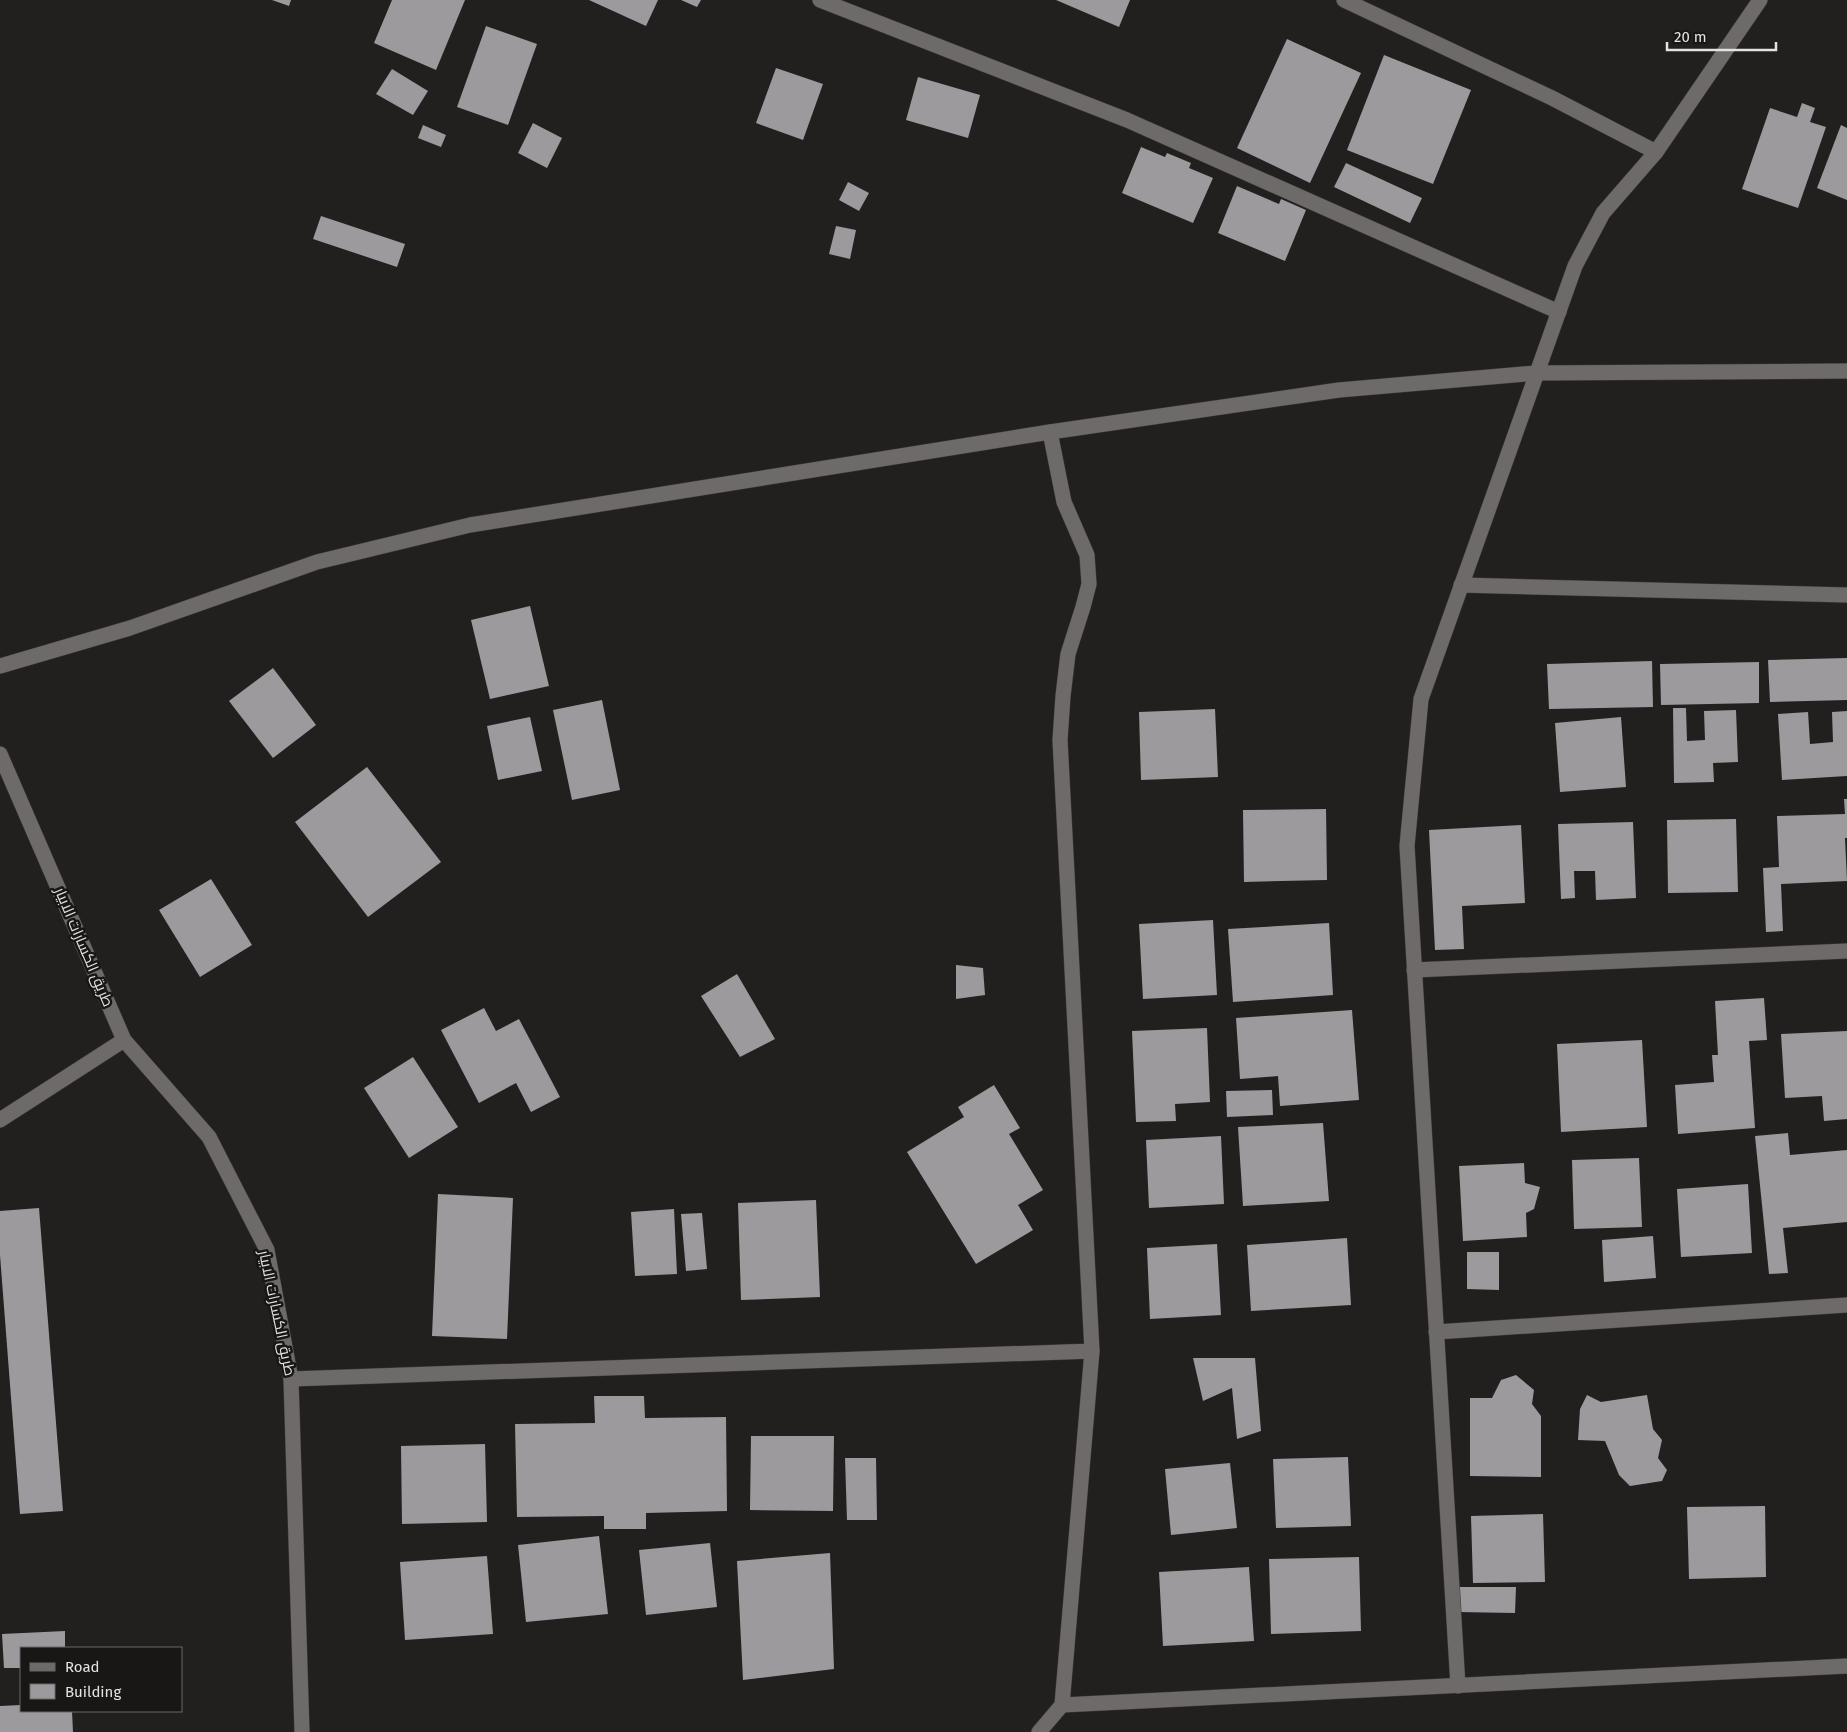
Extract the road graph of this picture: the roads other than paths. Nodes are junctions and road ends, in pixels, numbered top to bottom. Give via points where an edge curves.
1 (820, 0) edge
2 (1344, 0) edge
3 (1760, 0) edge
4 (1656, 152) junction
5 (1559, 312) junction
6 (1847, 372) edge
7 (1536, 374) junction
8 (1050, 432) junction
9 (1461, 585) junction
10 (1847, 595) edge
11 (0, 666) edge
12 (0, 754) edge
13 (1847, 951) edge
14 (1414, 970) junction
15 (124, 1040) junction
16 (0, 1120) edge
17 (1847, 1304) edge
18 (1436, 1332) junction
19 (1092, 1351) junction
20 (291, 1379) junction
21 (1847, 1666) edge
22 (1458, 1686) junction
23 (1062, 1705) junction
24 (302, 1732) edge
25 (1039, 1732) edge

1 - 5 street via 1127,120
2 - 4 street via 1552,98
3 - 4 street
4 - 5 street via 1603,213 1575,266
5 - 7 street
6 - 7 street
7 - 8 street via 1339,390
7 - 9 street
8 - 11 street via 470,525 317,562 130,628
8 - 19 street via 1064,502 1087,556 1089,584 1068,654 1060,740
9 - 10 street
9 - 14 street via 1421,699 1407,846
12 - 15 street, طريق الكسارات الابيار
13 - 14 street
14 - 18 street
15 - 16 street
15 - 20 street, طريق الكسارات الابيار via 209,1137 266,1250
17 - 18 street
18 - 22 street
19 - 20 street
19 - 23 street
20 - 24 street, طريق الكسارات الابيار
21 - 22 street
22 - 23 street
23 - 25 street

